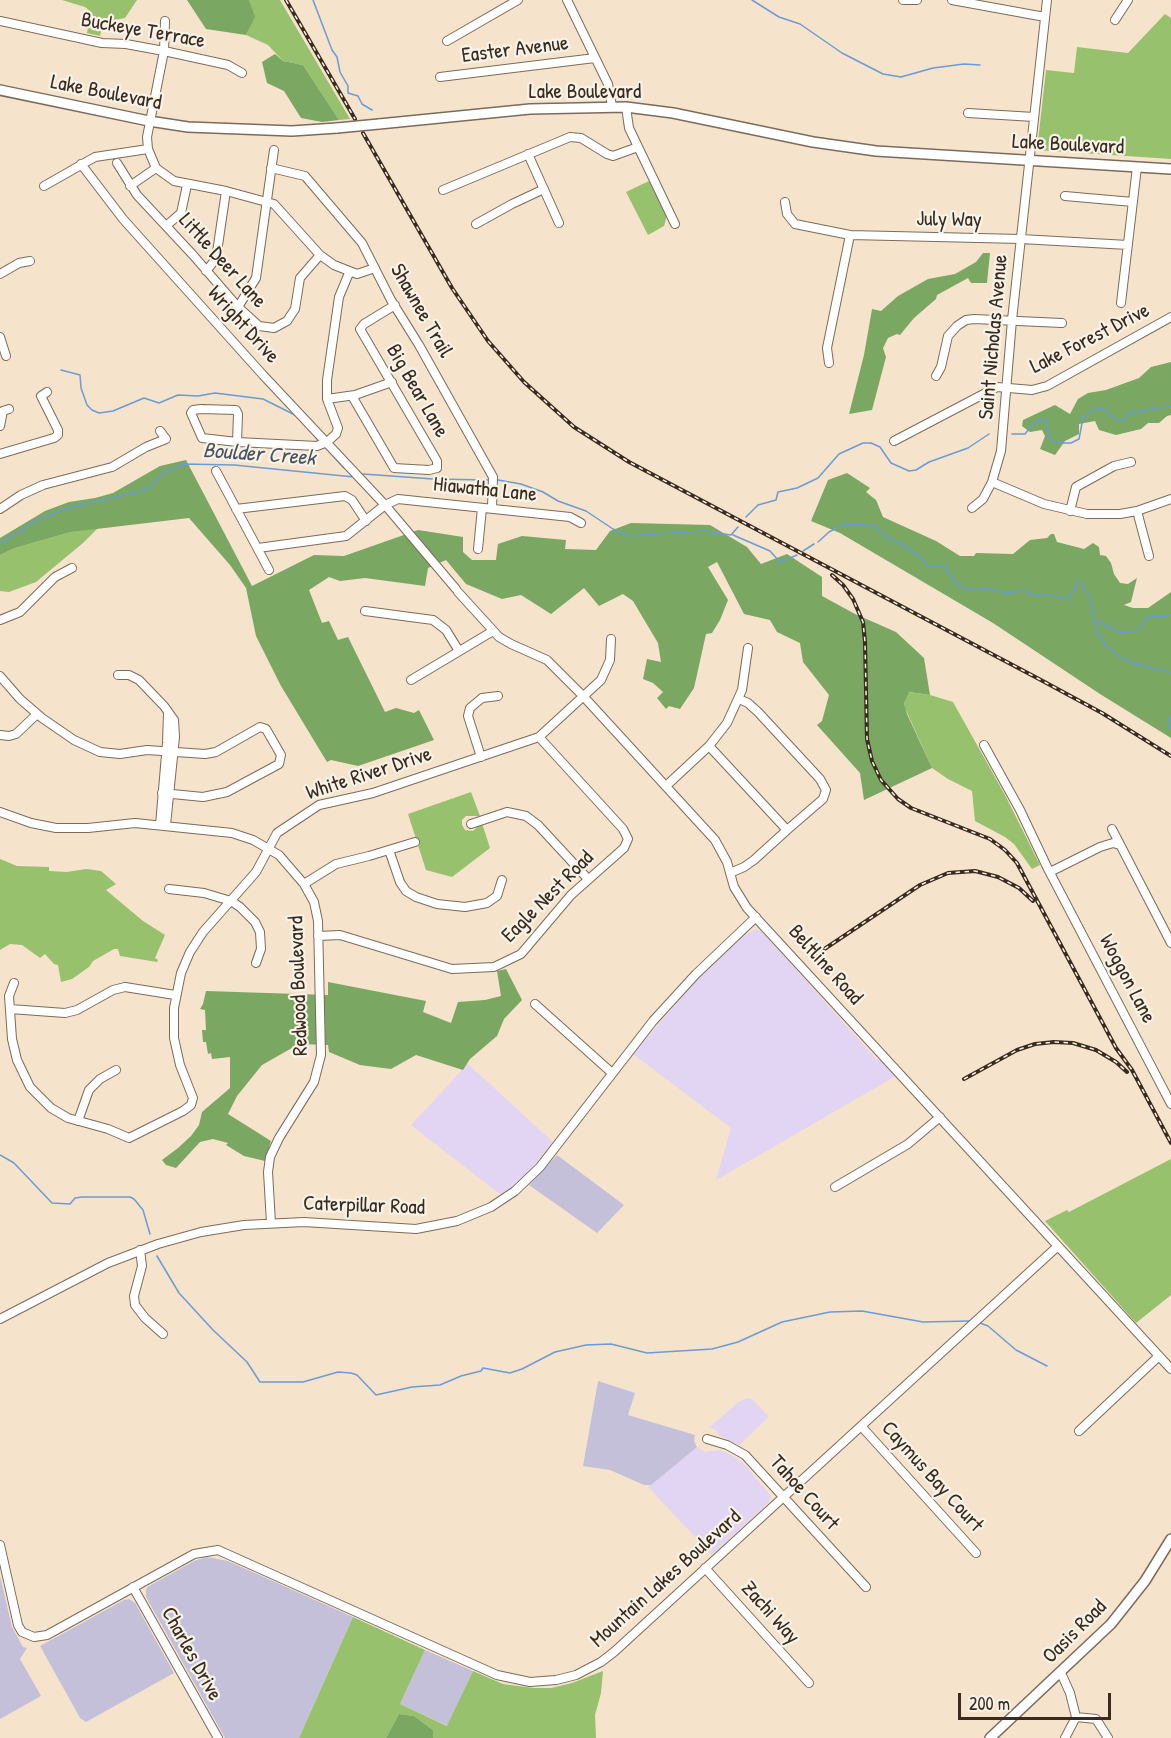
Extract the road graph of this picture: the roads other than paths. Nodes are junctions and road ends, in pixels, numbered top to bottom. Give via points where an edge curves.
1 (518, 0) edge
2 (567, 0) edge
3 (903, 0) edge
4 (917, 0) edge
5 (952, 0) edge
6 (1047, 0) edge
7 (1128, 0) edge
8 (973, 2) edge
9 (1045, 17) junction
10 (1115, 20) dead end
11 (0, 21) edge
12 (165, 21) dead end
13 (447, 41) dead end
14 (164, 51) junction
15 (595, 58) junction
16 (242, 74) dead end
17 (440, 77) dead end
18 (0, 90) edge
19 (612, 106) junction
20 (626, 107) junction
21 (968, 113) dead end
22 (1034, 117) junction
23 (149, 121) junction
24 (638, 147) junction
25 (148, 149) junction
26 (274, 150) dead end
27 (528, 154) junction
28 (1030, 161) junction
29 (81, 164) junction
30 (117, 164) dead end
31 (1137, 167) junction
32 (156, 168) junction
33 (271, 168) junction
34 (1171, 169) edge
35 (187, 184) junction
36 (44, 186) dead end
37 (130, 186) junction
38 (544, 189) junction
39 (443, 190) dead end
40 (226, 191) junction
41 (1065, 196) dead end
42 (266, 201) junction
43 (786, 202) dead end
44 (1133, 202) junction
45 (560, 223) dead end
46 (476, 224) dead end
47 (675, 224) dead end
48 (166, 226) junction
49 (850, 235) junction
50 (1021, 239) junction
51 (1128, 245) junction
52 (320, 255) junction
53 (30, 261) dead end
54 (375, 268) junction
55 (206, 271) junction
56 (349, 273) junction
57 (0, 274) edge
58 (1120, 303) dead end
59 (395, 305) junction
60 (238, 307) junction
61 (1171, 317) edge
62 (1012, 320) junction
63 (1062, 323) dead end
64 (0, 337) edge
65 (6, 356) dead end
66 (829, 363) dead end
67 (936, 375) dead end
68 (392, 382) junction
69 (1006, 388) junction
70 (47, 392) dead end
71 (352, 396) junction
72 (327, 399) junction
73 (9, 409) dead end
74 (0, 426) edge
75 (160, 431) dead end
76 (894, 441) dead end
77 (237, 442) junction
78 (327, 442) junction
79 (0, 454) edge
80 (1131, 462) dead end
81 (216, 471) dead end
82 (992, 482) junction
83 (1171, 499) edge
84 (0, 502) edge
85 (385, 505) junction
86 (482, 508) junction
87 (492, 508) junction
88 (972, 508) dead end
89 (0, 509) edge
90 (236, 509) junction
91 (1070, 511) junction
92 (1137, 511) junction
93 (366, 521) junction
94 (581, 523) dead end
95 (258, 548) junction
96 (478, 549) dead end
97 (1149, 556) dead end
98 (72, 568) dead end
99 (269, 570) dead end
100 (457, 591) joint
101 (365, 611) dead end
102 (0, 620) edge
103 (493, 631) junction
104 (611, 639) dead end
105 (748, 648) dead end
106 (459, 651) junction
107 (118, 675) dead end
108 (0, 676) edge
109 (411, 680) dead end
110 (498, 696) dead end
111 (584, 697) junction
112 (739, 699) junction
113 (37, 714) junction
114 (0, 735) edge
115 (539, 737) junction
116 (984, 745) dead end
117 (709, 746) junction
118 (170, 752) junction
119 (481, 757) junction
120 (666, 786) junction
121 (166, 793) junction
122 (0, 812) edge
123 (471, 824) dead end
124 (163, 825) junction
125 (1112, 829) dead end
126 (786, 830) junction
127 (415, 842) dead end
128 (1120, 844) junction
129 (268, 848) junction
130 (389, 850) junction
131 (1050, 872) junction
132 (730, 873) junction
133 (588, 879) junction
134 (502, 880) dead end
135 (304, 884) junction
136 (169, 889) dead end
137 (231, 901) junction
138 (756, 916) junction
139 (318, 936) junction
140 (1171, 943) edge
141 (256, 963) dead end
142 (14, 983) dead end
143 (175, 995) junction
144 (535, 1004) dead end
145 (10, 1009) junction
146 (116, 1070) dead end
147 (612, 1073) junction
148 (1171, 1104) edge
149 (940, 1117) junction
150 (78, 1121) junction
151 (836, 1187) dead end
152 (271, 1223) junction
153 (1058, 1246) junction
154 (140, 1250) junction
155 (0, 1319) edge
156 (163, 1334) dead end
157 (1159, 1356) junction
158 (1171, 1369) edge
159 (861, 1426) junction
160 (1079, 1431) dead end
161 (707, 1439) dead end
162 (783, 1497) junction
163 (1171, 1539) edge
164 (0, 1545) edge
165 (976, 1552) dead end
166 (705, 1568) junction
167 (133, 1587) junction
168 (866, 1587) dead end
169 (1061, 1673) junction
170 (809, 1683) dead end
171 (1076, 1717) junction
172 (218, 1738) edge
173 (990, 1738) edge
174 (1065, 1738) edge
175 (1108, 1738) edge

1 - 13 street
2 - 15 street
3 - 4 street
5 - 8 street
6 - 9 street, Saint Nicholas Avenue
7 - 10 street
8 - 9 street
9 - 22 street, Saint Nicholas Avenue
11 - 14 street, Buckeye Terrace via 102,43
12 - 14 street
14 - 16 street, Buckeye Terrace via 228,65
14 - 23 street
15 - 17 street, Easter Avenue
15 - 19 street via 609,87
18 - 23 main road, Lake Boulevard
19 - 20 main road, Lake Boulevard
19 - 23 main road, Lake Boulevard, bridge via 530,109 292,131 226,130
20 - 24 street via 629,128
20 - 28 main road, Lake Boulevard via 855,148
21 - 22 street
22 - 28 street, Saint Nicholas Avenue
23 - 25 street
24 - 27 street via 613,156 575,137
24 - 47 street
25 - 29 street via 101,155
25 - 32 street
26 - 33 street
27 - 38 street
27 - 39 street
28 - 31 main road, Lake Boulevard
28 - 50 street, Saint Nicholas Avenue
29 - 36 street
29 - 78 street, Wright Drive via 123,219
30 - 37 street, Little Deer Lane
31 - 34 main road, Lake Boulevard
31 - 44 street
32 - 35 street via 171,180
32 - 37 street
33 - 42 street
33 - 54 street, Shawnee Trail via 305,176 360,240
35 - 40 street
35 - 48 street via 182,213
37 - 48 street, Little Deer Lane
38 - 45 street
38 - 46 street
40 - 42 street
40 - 55 street via 216,259
41 - 44 street
42 - 52 street via 277,205
42 - 60 street via 256,278
43 - 49 street, July Way via 795,224
44 - 51 street
48 - 55 street, Little Deer Lane
49 - 50 street, July Way
49 - 66 street via 827,348
50 - 51 street, July Way
50 - 62 street, Saint Nicholas Avenue
51 - 58 street
52 - 56 street
52 - 60 street, Little Deer Lane via 300,278 295,309 284,323 274,328 259,326
53 - 57 street
54 - 56 street via 361,274
54 - 59 street, Shawnee Trail
55 - 60 street, Little Deer Lane
56 - 72 street via 339,297
59 - 68 street, Big Bear Lane via 360,329
59 - 87 street, Shawnee Trail via 494,477
61 - 69 street, Lake Forest Drive via 1047,386 1032,390
62 - 63 street
62 - 67 street via 974,318 958,324 947,337
62 - 69 street, Saint Nicholas Avenue
64 - 65 street
68 - 71 street
68 - 71 street, Big Bear Lane via 438,466 433,470 398,470 392,466
69 - 76 street, Lake Forest Drive via 999,386 984,393
69 - 82 street, Saint Nicholas Avenue via 1001,455
70 - 79 street via 41,396 58,435
71 - 72 street
72 - 78 street via 338,428
73 - 74 street via 3,411
75 - 89 street via 166,439 112,467 43,485
77 - 77 street via 202,438 191,411 236,410
77 - 78 street via 313,446
78 - 85 street, Wright Drive
80 - 91 street via 1083,482 1076,488
81 - 90 street
82 - 88 street, Saint Nicholas Avenue via 983,499
82 - 91 street
83 - 92 street
84 - 89 street
85 - 86 street, Hiawatha Lane via 400,499
85 - 93 street
85 - 100 street, Wright Drive
86 - 87 street, Hiawatha Lane
86 - 96 street
87 - 94 street, Hiawatha Lane via 570,518
90 - 93 street via 345,496
90 - 95 street
91 - 92 street via 1107,515
92 - 97 street
93 - 95 street via 346,536
95 - 99 street
98 - 102 street via 55,577 20,612
100 - 103 street, Beltline Road
101 - 106 street via 433,620 446,630
103 - 106 street
103 - 111 street, Beltline Road via 547,660
104 - 111 street, White River Drive via 608,667
105 - 112 street
106 - 109 street
107 - 118 street via 139,680 174,720
108 - 113 street
110 - 119 street via 482,698 470,708 470,724
111 - 115 street, White River Drive
111 - 120 street, Beltline Road
112 - 117 street
112 - 126 street via 758,712 826,787 823,799
113 - 114 street via 16,734
113 - 118 street via 74,740 98,751
115 - 119 street, White River Drive
115 - 133 street, Eagle Nest Road via 627,836 624,848
116 - 131 street, Woggon Lane
117 - 120 street
117 - 126 street
118 - 121 street
118 - 121 street via 212,753 263,727 282,760 238,787 216,795
119 - 129 street, White River Drive via 373,794 319,805 279,830
120 - 132 street, Beltline Road via 714,840
121 - 124 street
122 - 124 street, Redwood Boulevard via 56,828 126,823
123 - 133 street via 507,812 526,816
124 - 129 street, Redwood Boulevard via 232,833
125 - 128 street
126 - 132 street via 748,865
127 - 130 street
128 - 131 street via 1101,847
128 - 140 street
129 - 135 street, Redwood Boulevard via 281,856
129 - 137 street, White River Drive via 256,872
130 - 134 street via 406,891 437,904 465,907 487,903 497,896
130 - 135 street via 336,864
131 - 148 street, Woggon Lane
132 - 138 street, Beltline Road via 743,902
133 - 139 street, Eagle Nest Road via 520,954 494,967 452,969 340,935
135 - 139 street, Redwood Boulevard via 316,910
136 - 137 street via 204,892
137 - 141 street via 252,918 261,932
137 - 143 street, White River Drive via 190,952
138 - 147 street, Caterpillar Road via 676,994
138 - 149 street, Beltline Road
139 - 152 street, Redwood Boulevard via 321,1059 314,1082 270,1156
142 - 145 street via 9,993
143 - 145 street via 125,987 65,1013
143 - 150 street, White River Drive via 174,1038 193,1098 191,1104 132,1138
144 - 147 street
145 - 150 street via 14,1049 26,1082 51,1108
146 - 150 street via 89,1089
147 - 152 street, Caterpillar Road via 534,1174 503,1199 474,1215 416,1229
149 - 151 street via 908,1144
149 - 153 street, Beltline Road
152 - 154 street, Caterpillar Road via 201,1232
153 - 157 street, Beltline Road
153 - 159 street, Mountain Lakes Boulevard
154 - 155 street, Caterpillar Road
154 - 156 street via 142,1266 135,1305
157 - 158 street, Beltline Road
157 - 160 street
159 - 162 street, Mountain Lakes Boulevard
159 - 165 street, Caymus Bay Court
161 - 162 street, Tahoe Court via 745,1455
162 - 166 street, Mountain Lakes Boulevard
162 - 168 street, Tahoe Court
163 - 169 main road, Oasis Road via 1128,1604
164 - 167 street, Mountain Lakes Boulevard via 15,1616 22,1632 28,1635 47,1635
166 - 167 street, Mountain Lakes Boulevard via 604,1660 576,1675 544,1682 497,1675 218,1550 194,1554
166 - 170 street, Zachi Way
167 - 172 street, Charles Drive
169 - 171 street
169 - 173 main road, Oasis Road
171 - 174 street
171 - 175 street via 1096,1719

